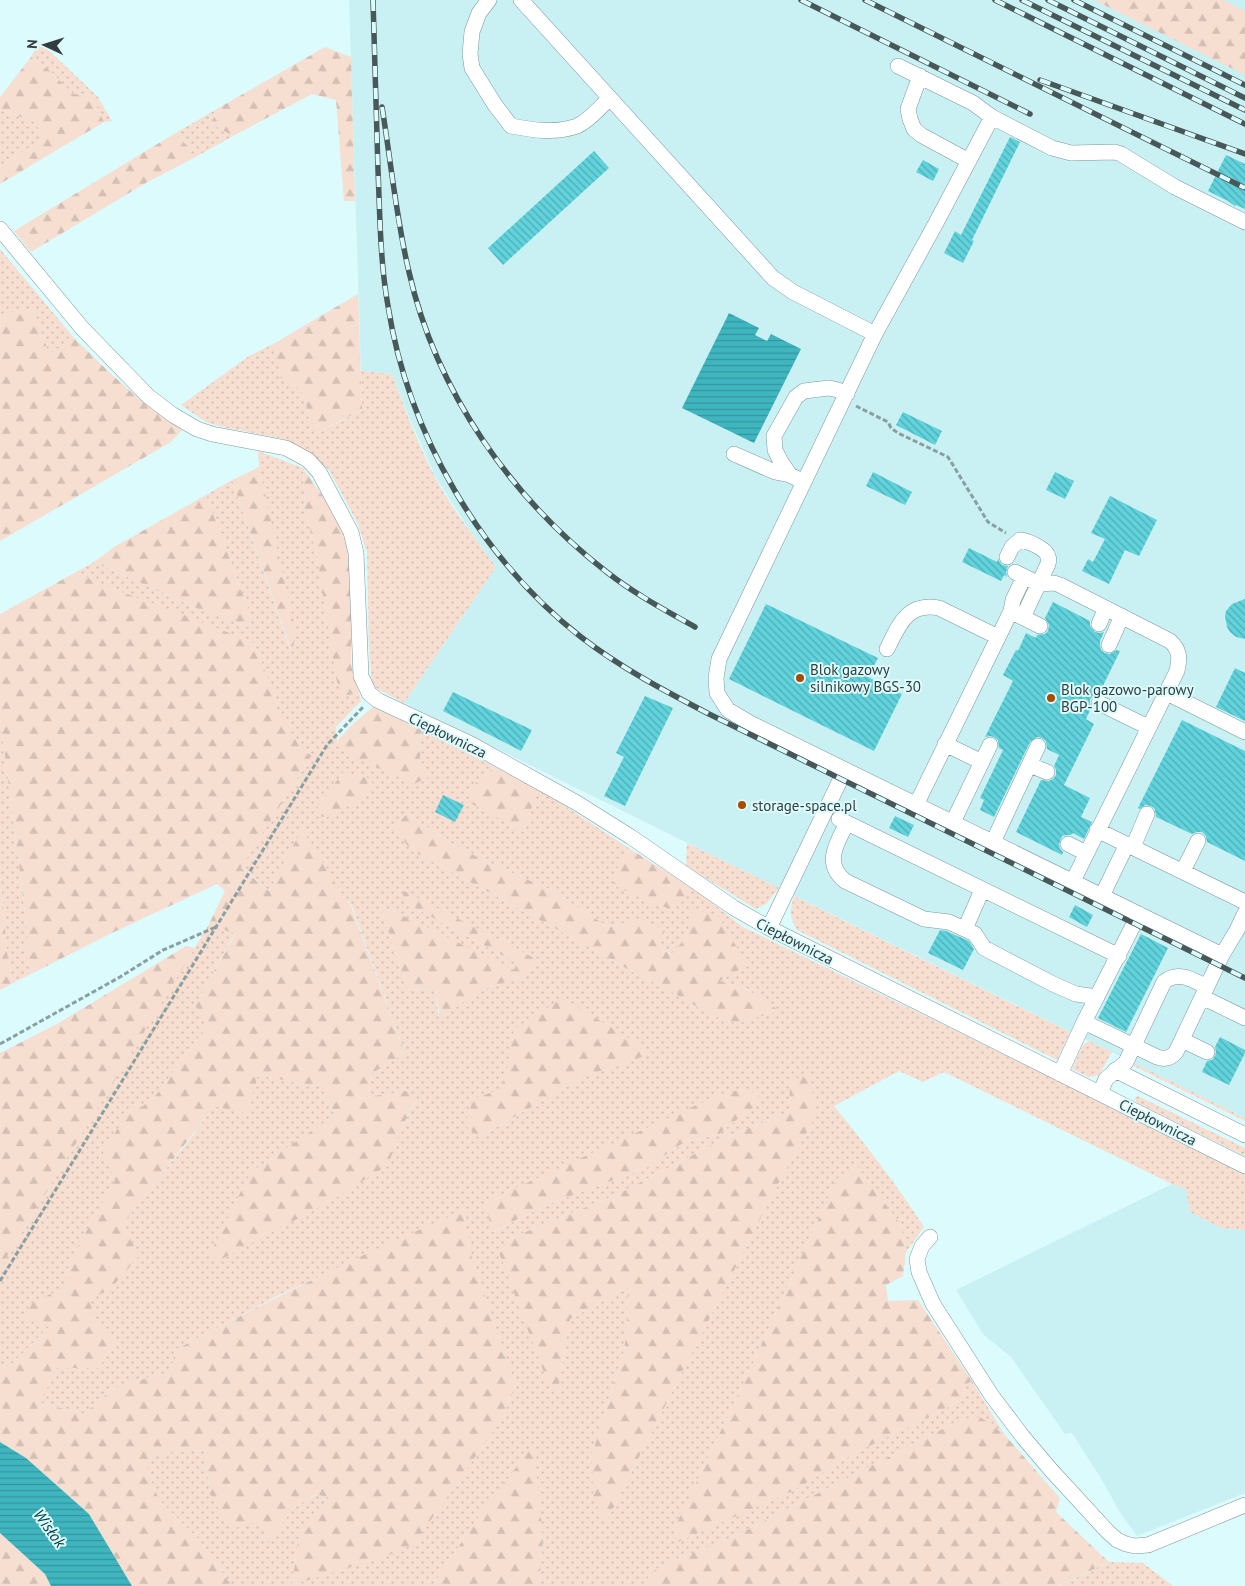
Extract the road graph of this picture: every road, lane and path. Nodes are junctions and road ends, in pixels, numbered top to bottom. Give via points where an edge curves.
1 (490, 0) edge
2 (521, 0) edge
3 (898, 66) dead end
4 (920, 76) junction
5 (610, 98) junction
6 (992, 117) junction
7 (969, 161) junction
8 (1245, 222) edge
9 (0, 229) edge
10 (875, 334) junction
11 (846, 397) junction
12 (734, 454) dead end
13 (790, 475) junction
14 (804, 482) junction
15 (1020, 540) junction
16 (1007, 557) dead end
17 (1039, 584) junction
18 (1106, 608) junction
19 (1017, 614) junction
20 (1122, 616) junction
21 (1099, 624) dead end
22 (1040, 626) dead end
23 (998, 636) junction
24 (1109, 645) dead end
25 (887, 649) dead end
26 (369, 691) junction
27 (1166, 692) junction
28 (1099, 703) dead end
29 (1148, 728) junction
30 (1245, 732) edge
31 (945, 744) junction
32 (990, 745) dead end
33 (1038, 746) dead end
34 (982, 762) junction
35 (1030, 765) junction
36 (845, 770) junction
37 (1047, 772) dead end
38 (916, 804) junction
39 (1147, 814) dead end
40 (953, 822) junction
41 (1097, 830) junction
42 (1198, 841) dead end
43 (993, 842) junction
44 (1068, 844) dead end
45 (1130, 846) junction
46 (1086, 853) junction
47 (1183, 871) junction
48 (1073, 881) junction
49 (982, 890) junction
50 (1102, 896) junction
51 (1245, 902) edge
52 (1245, 913) edge
53 (1138, 914) junction
54 (216, 926) junction
55 (769, 928) junction
56 (965, 929) junction
57 (1222, 955) junction
58 (1119, 956) junction
59 (1205, 992) junction
60 (1097, 997) junction
61 (1245, 1018) edge
62 (1084, 1022) junction
63 (1182, 1040) junction
64 (0, 1044) edge
65 (1133, 1046) junction
66 (1206, 1052) dead end
67 (1115, 1070) junction
68 (1060, 1074) junction
69 (1100, 1093) junction
70 (1245, 1135) edge
71 (1245, 1166) edge
72 (930, 1237) dead end
73 (0, 1281) edge
74 (1245, 1505) edge

1 - 5 street via 479,13 472,32 472,68 511,126 540,131 577,126
2 - 5 street
3 - 4 street
4 - 6 street via 973,103
4 - 7 street via 908,108 914,129
5 - 10 street via 773,278 793,292
6 - 7 street
6 - 8 street via 1061,151 1121,154 1175,187
7 - 10 street
9 - 26 street via 82,328 148,396 197,429 286,448 308,460 319,472 351,532 356,553 361,676
10 - 11 street
11 - 13 street via 833,389 817,389 796,397 774,436 775,450
11 - 14 street
11 - 15 path via 888,422 898,433 948,458 988,522
12 - 13 street
13 - 14 street
14 - 36 street via 719,659 718,693 728,710
15 - 16 street
15 - 17 street via 1048,554 1048,564
17 - 18 street via 1060,585
17 - 19 street
17 - 19 street via 1020,574 1013,600
18 - 20 street
18 - 21 street
19 - 22 street
19 - 23 street
20 - 24 street
20 - 27 street via 1175,646 1179,662
23 - 25 street via 929,606 910,612
23 - 31 street
26 - 54 path via 327,745
26 - 55 street, Ciepłownicza via 391,707 471,744 577,803
27 - 29 street
27 - 30 street
28 - 29 street
29 - 41 street
31 - 34 street
31 - 38 street
32 - 34 street
33 - 35 street
34 - 40 street
35 - 37 street
35 - 43 street
36 - 38 street
36 - 55 street
38 - 40 street
39 - 45 street
40 - 43 street
41 - 45 street
41 - 46 street
42 - 47 street
43 - 48 street
44 - 46 street
45 - 47 street
45 - 50 street
46 - 48 street
47 - 51 street
48 - 50 street
49 - 56 street
49 - 56 street via 843,821 833,857 839,877 924,919 949,922
49 - 58 street
50 - 53 street
52 - 57 street
53 - 57 street
53 - 58 street
54 - 64 path via 162,950
54 - 73 path
55 - 68 street, Ciepłownicza
56 - 60 street via 975,934 984,948 1053,984 1076,994
57 - 59 street
58 - 60 street
59 - 61 street
59 - 63 street
59 - 65 street via 1190,978 1169,977 1158,992
60 - 62 street
62 - 65 street
62 - 68 street
63 - 65 street via 1173,1056 1165,1058
63 - 66 street
65 - 67 street via 1126,1062
67 - 69 street via 1106,1079
67 - 70 street
68 - 69 street, Ciepłownicza
69 - 71 street, Ciepłownicza
72 - 74 street via 917,1259 933,1304 1023,1438 1117,1540 1135,1546 1148,1544

